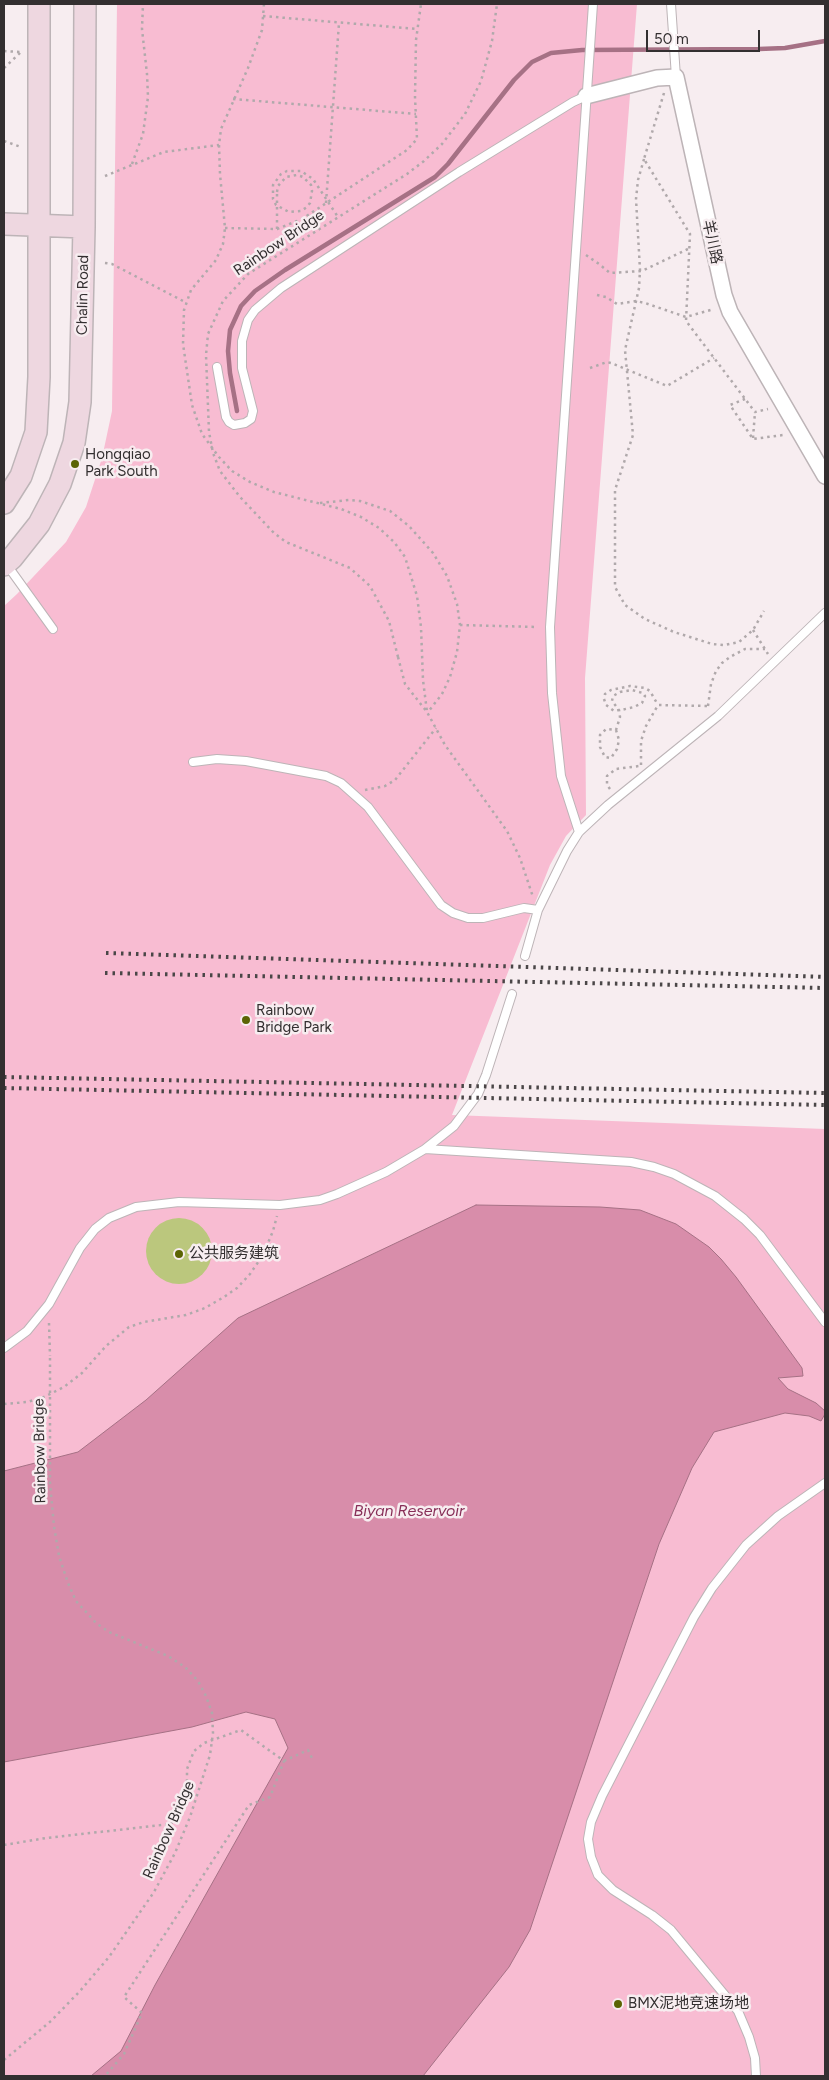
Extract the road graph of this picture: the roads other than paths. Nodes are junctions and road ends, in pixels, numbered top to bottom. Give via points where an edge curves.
1 (39, 4) edge
2 (85, 4) edge
3 (593, 4) edge
4 (671, 4) edge
5 (673, 78) junction
6 (586, 96) junction
7 (4, 224) edge
8 (40, 225) junction
9 (84, 227) junction
10 (217, 367) dead end
11 (825, 476) edge
12 (4, 503) edge
13 (5, 564) edge
14 (825, 613) edge
15 (53, 629) dead end
16 (193, 762) dead end
17 (579, 832) junction
18 (538, 910) junction
19 (525, 956) dead end
20 (512, 994) dead end
21 (425, 1149) junction
22 (825, 1322) edge
23 (4, 1348) edge
24 (825, 1483) edge
25 (756, 2076) edge

1 - 8 street
2 - 9 street, Chalin Road
3 - 6 lane
4 - 5 lane via 675,56
5 - 6 street via 657,78
5 - 11 street, 羊川路 via 727,305
6 - 10 lane via 427,193 281,288 255,310 248,320 242,341 242,368 253,411 246,423 234,425 226,417
6 - 17 lane via 550,628 552,693 561,776
7 - 8 street
8 - 9 street
8 - 12 street via 36,432 21,476
9 - 13 street, Chalin Road via 80,402 74,443 60,484 39,524
13 - 15 lane
14 - 17 lane via 718,716
16 - 18 lane via 217,759 246,761 326,776 353,791 368,807 441,905 453,913 483,918 524,908
17 - 18 lane
18 - 19 lane
20 - 21 lane via 478,1094 454,1126
21 - 22 lane via 631,1162 674,1174 715,1196 744,1219
21 - 23 lane via 393,1168 320,1200 280,1205 179,1202 136,1207 109,1218 95,1228 48,1304 27,1331
24 - 25 lane via 778,1516 746,1545 712,1588 602,1796 588,1839 598,1875 613,1890 671,1930 738,2011 755,2058

